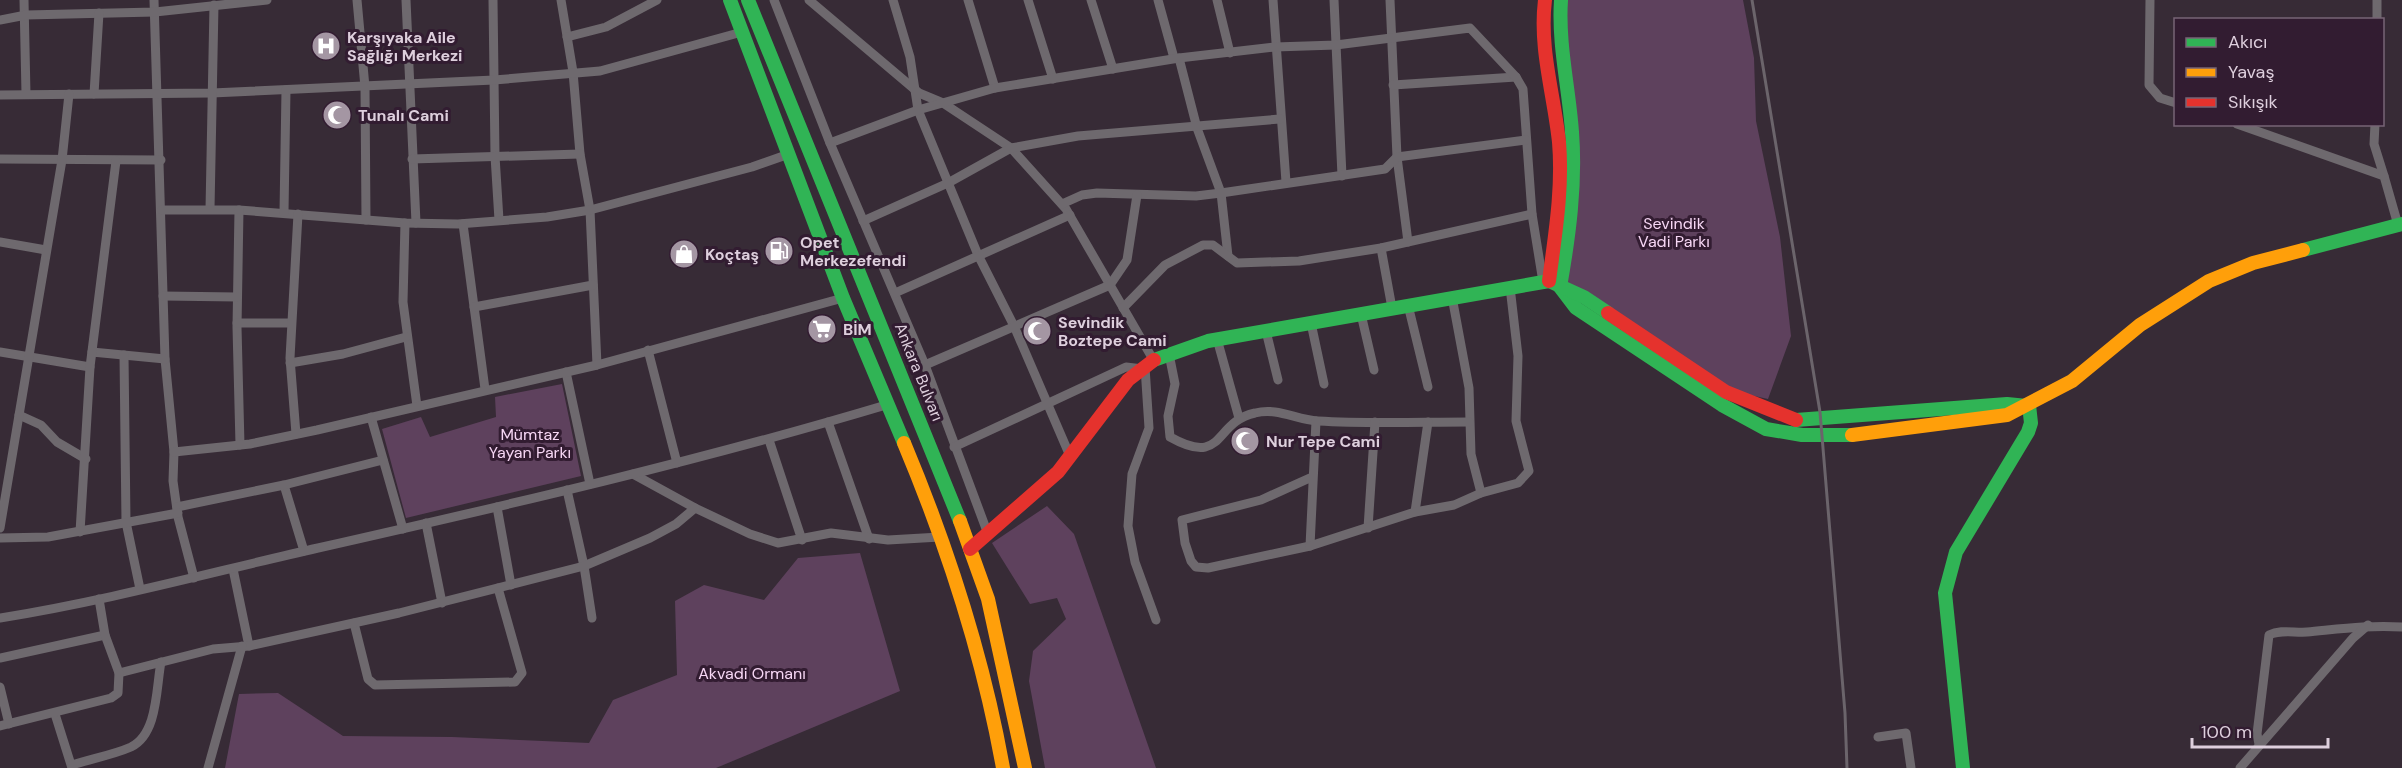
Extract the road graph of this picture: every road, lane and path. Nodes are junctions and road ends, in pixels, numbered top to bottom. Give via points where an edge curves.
1 (24, 0) edge
2 (154, 0) edge
3 (267, 0) edge
4 (357, 0) edge
5 (406, 0) edge
6 (493, 0) edge
7 (561, 0) edge
8 (657, 0) edge
9 (730, 0) edge
10 (748, 0) edge
11 (774, 0) edge
12 (808, 0) edge
13 (893, 0) edge
14 (968, 0) edge
15 (1028, 0) edge
16 (1091, 0) edge
17 (1158, 0) edge
18 (1217, 0) edge
19 (1273, 0) edge
20 (1334, 0) edge
21 (1390, 0) edge
22 (1545, 0) edge
23 (1560, 0) edge
24 (2150, 0) edge
25 (2377, 0) edge
26 (214, 5) junction
27 (155, 12) junction
28 (99, 13) junction
29 (25, 15) junction
30 (2377, 18) edge
31 (0, 20) edge
32 (742, 32) junction
33 (567, 37) junction
34 (1391, 38) junction
35 (1336, 45) junction
36 (1275, 47) junction
37 (1230, 53) junction
38 (1176, 58) junction
39 (1113, 69) junction
40 (573, 72) junction
41 (1516, 77) junction
42 (1053, 79) junction
43 (494, 80) junction
44 (411, 83) junction
45 (1393, 85) junction
46 (365, 87) junction
47 (995, 88) junction
48 (286, 90) junction
49 (915, 90) junction
50 (212, 93) junction
51 (26, 94) junction
52 (69, 94) junction
53 (94, 94) junction
54 (158, 94) junction
55 (0, 95) edge
56 (943, 103) junction
57 (2174, 103) edge
58 (918, 110) junction
59 (1280, 119) junction
60 (2243, 126) edge
61 (2375, 126) edge
62 (1197, 128) junction
63 (1526, 140) junction
64 (830, 143) junction
65 (1011, 148) junction
66 (579, 154) junction
67 (789, 154) junction
68 (495, 156) junction
69 (1396, 157) junction
70 (0, 159) edge
71 (62, 159) junction
72 (161, 159) junction
73 (412, 159) junction
74 (116, 161) junction
75 (1342, 176) junction
76 (2384, 176) junction
77 (1286, 182) junction
78 (948, 183) junction
79 (1221, 193) junction
80 (1137, 195) junction
81 (1062, 204) junction
82 (210, 209) junction
83 (162, 210) junction
84 (239, 210) junction
85 (590, 210) junction
86 (284, 212) junction
87 (298, 214) junction
88 (1532, 214) junction
89 (1070, 215) junction
90 (366, 220) junction
91 (499, 220) junction
92 (863, 221) junction
93 (405, 223) junction
94 (416, 223) junction
95 (463, 224) junction
96 (2400, 225) edge
97 (0, 242) edge
98 (1408, 242) junction
99 (1381, 248) junction
100 (46, 250) junction
101 (978, 255) junction
102 (1228, 256) junction
103 (1550, 283) junction
104 (593, 285) junction
105 (1110, 285) junction
106 (1510, 287) junction
107 (894, 293) junction
108 (164, 296) junction
109 (237, 297) junction
110 (1452, 297) junction
111 (843, 298) junction
112 (1408, 305) junction
113 (474, 307) junction
114 (1123, 308) junction
115 (1392, 308) junction
116 (1360, 314) junction
117 (237, 323) junction
118 (291, 323) junction
119 (1311, 323) junction
120 (1014, 326) junction
121 (1266, 331) junction
122 (406, 337) junction
123 (1217, 339) junction
124 (648, 350) junction
125 (0, 352) edge
126 (92, 352) junction
127 (1168, 354) junction
128 (124, 355) junction
129 (29, 357) junction
130 (165, 359) junction
131 (290, 363) junction
132 (597, 365) junction
133 (925, 365) junction
134 (1147, 365) junction
135 (90, 367) junction
136 (1374, 370) dead end
137 (566, 372) junction
138 (1278, 380) dead end
139 (1324, 384) dead end
140 (1428, 387) dead end
141 (485, 389) junction
142 (886, 405) junction
143 (2028, 405) junction
144 (417, 406) junction
145 (1046, 406) junction
146 (19, 416) junction
147 (371, 417) junction
148 (1239, 418) junction
149 (1316, 421) junction
150 (828, 422) junction
151 (1375, 422) junction
152 (1428, 422) junction
153 (1469, 422) junction
154 (296, 434) junction
155 (769, 440) junction
156 (240, 445) junction
157 (954, 447) junction
158 (174, 452) junction
159 (1070, 456) junction
160 (86, 459) junction
161 (382, 460) junction
162 (677, 463) junction
163 (633, 474) junction
164 (1312, 477) junction
165 (590, 484) junction
166 (284, 485) junction
167 (567, 490) junction
168 (1481, 493) junction
169 (497, 507) junction
170 (695, 508) junction
171 (177, 510) junction
172 (1415, 512) junction
173 (126, 522) junction
174 (426, 524) junction
175 (0, 528) edge
176 (1368, 528) junction
177 (403, 529) junction
178 (80, 532) junction
179 (988, 534) junction
180 (940, 537) junction
181 (0, 538) edge
182 (869, 539) junction
183 (802, 540) junction
184 (1311, 546) junction
185 (970, 549) junction
186 (304, 551) junction
187 (584, 566) junction
188 (233, 569) junction
189 (194, 578) junction
190 (511, 585) junction
191 (498, 588) junction
192 (141, 590) junction
193 (99, 598) junction
194 (442, 603) junction
195 (0, 618) edge
196 (592, 618) dead end
197 (1156, 620) dead end
198 (354, 623) junction
199 (2368, 625) junction
200 (2402, 627) edge
201 (105, 635) junction
202 (245, 646) junction
203 (0, 658) edge
204 (161, 662) junction
205 (118, 673) junction
206 (0, 687) edge
207 (55, 714) junction
208 (4, 725) edge
209 (1878, 737) dead end
210 (2259, 744) junction
211 (72, 767) edge
212 (208, 768) edge
213 (1003, 768) edge
214 (1025, 768) edge
215 (1911, 768) edge
216 (1963, 768) edge
217 (2240, 768) edge

1 - 29 street
2 - 27 street
3 - 26 street
4 - 46 street
5 - 44 street
6 - 43 street
7 - 33 street
8 - 33 street via 606,27
9 - 32 main road
10 - 185 main road, Ankara Bulvarı via 944,476
11 - 64 street
12 - 49 street
13 - 49 street
14 - 47 street
15 - 42 street
16 - 39 street
17 - 38 street
18 - 37 street
19 - 36 street
20 - 35 street
21 - 34 street
22 - 103 main road via 1542,41 1560,170
23 - 103 main road via 1558,24 1571,115 1573,197 1569,240
24 - 57 street via 2148,85 2160,98
25 - 30 street
26 - 27 street
26 - 50 street
27 - 28 street
27 - 54 street
28 - 29 street
28 - 53 street
29 - 31 street
29 - 51 street
32 - 40 street via 610,68
32 - 67 main road
33 - 40 street
34 - 35 street
34 - 41 street via 1470,28
34 - 45 street
35 - 36 street
35 - 75 street
36 - 37 street
36 - 59 street
37 - 38 street
38 - 39 street
38 - 62 street
39 - 42 street
40 - 43 street
40 - 66 street
41 - 45 street
41 - 63 street via 1523,89
42 - 47 street
43 - 44 street
43 - 68 street
44 - 46 street
44 - 73 street
45 - 69 street
46 - 48 street
46 - 90 street
47 - 56 street
48 - 50 street
48 - 86 street
49 - 56 street
49 - 58 street
50 - 54 street
50 - 82 street
51 - 52 street
51 - 55 street
52 - 53 street
52 - 71 street
53 - 54 street
54 - 72 street
56 - 58 street
56 - 65 street
58 - 64 street
58 - 78 street
59 - 62 street
59 - 77 street
60 - 76 street
61 - 76 street via 2374,144
62 - 65 street via 1078,135
62 - 79 street
63 - 69 street
63 - 88 street
64 - 92 street
65 - 78 street
65 - 81 street
66 - 68 street
66 - 85 street
67 - 85 street
67 - 111 main road
68 - 73 street
68 - 91 street
69 - 75 street via 1385,169
69 - 98 street
70 - 71 street
71 - 74 street
71 - 100 street
72 - 74 street
72 - 83 street
73 - 94 street
74 - 126 street
75 - 77 street
76 - 96 street
77 - 79 street
78 - 92 street
78 - 101 street
79 - 80 street
79 - 102 street
80 - 81 street via 1082,195
80 - 105 street via 1127,260
81 - 89 street
82 - 83 street
82 - 84 street
83 - 108 street
84 - 86 street
84 - 109 street
85 - 91 street
85 - 104 street
86 - 87 street
87 - 90 street
87 - 118 street
88 - 98 street
88 - 103 street
89 - 101 street
89 - 105 street
90 - 93 street
91 - 95 street
92 - 107 street
93 - 94 street
93 - 122 street via 402,261
94 - 95 street
95 - 113 street
96 - 143 main road via 2253,262 2209,281 2140,325 2072,381
97 - 100 street
98 - 99 street
99 - 102 street via 1254,264 1237,263
99 - 115 street
100 - 129 street
101 - 107 street
101 - 120 street
102 - 114 street via 1213,245 1186,252 1152,277
103 - 106 main road
103 - 143 main road via 1575,308 1722,405 1766,429 1847,436 2007,415
104 - 113 street
104 - 132 street
105 - 114 street
105 - 120 street
106 - 110 main road
106 - 168 street via 1518,356 1516,421 1529,471 1518,483
107 - 133 street
108 - 109 street
108 - 130 street
109 - 117 street
110 - 112 main road
110 - 153 street via 1469,387
111 - 124 street
111 - 142 main road
112 - 115 main road
112 - 140 street
113 - 141 street
114 - 134 street
115 - 116 main road
116 - 119 main road
116 - 136 street
117 - 118 street
117 - 156 street
118 - 131 street
119 - 121 main road
119 - 139 street
120 - 133 street
120 - 145 street
121 - 123 main road
121 - 138 street
122 - 131 street
122 - 144 street
123 - 127 main road
123 - 148 street
124 - 132 street
124 - 162 street
125 - 129 street
126 - 128 street
126 - 135 street
127 - 134 main road
127 - 148 street via 1175,384 1168,416 1170,437 1203,449 1213,445
128 - 130 street
128 - 173 street
129 - 135 street
129 - 146 street
130 - 158 street
131 - 154 street
132 - 137 street
133 - 157 street
134 - 145 street via 1126,367
134 - 159 main road via 1128,380
134 - 197 street via 1149,428 1132,474 1128,526 1135,562
135 - 160 street
137 - 141 street
137 - 165 street
141 - 144 street
142 - 150 street
142 - 180 main road
143 - 216 main road via 2028,432 1956,552 1945,593
144 - 147 street
145 - 157 street
145 - 159 street
146 - 160 street via 41,425 57,442
146 - 175 street
147 - 154 street
147 - 161 street
148 - 149 street via 1276,411
149 - 151 street
149 - 164 street
150 - 155 street
150 - 182 street
151 - 152 street
151 - 176 street
152 - 153 street
152 - 172 street
153 - 168 street via 1471,454
154 - 156 street
155 - 162 street
155 - 183 street
156 - 158 street
157 - 179 street
158 - 171 street
159 - 179 main road via 1031,498
160 - 178 street
161 - 166 street
161 - 177 street
162 - 163 street
163 - 165 street
163 - 170 street
164 - 184 street
164 - 184 street via 1261,500 1182,520 1185,543 1196,567 1208,568
165 - 167 street
166 - 171 street
166 - 186 street
167 - 169 street
167 - 187 street
168 - 172 street via 1454,505
169 - 174 street
169 - 190 street
170 - 183 street via 778,543
170 - 187 street via 650,538
171 - 173 street
171 - 189 street
172 - 176 street
173 - 178 street
173 - 192 street
174 - 177 street
174 - 194 street
176 - 184 street
177 - 186 street
178 - 181 street
179 - 185 main road
180 - 182 street
180 - 213 main road via 969,621 992,707
182 - 183 street via 831,533
185 - 214 main road, Ankara Bulvarı via 988,599
186 - 188 street
187 - 190 street
187 - 196 street
188 - 189 street
188 - 202 street
189 - 192 street
190 - 191 street
191 - 194 street
191 - 198 street via 522,672 514,682 375,685 368,679
192 - 193 street
193 - 195 street
193 - 201 street
194 - 198 street
198 - 202 street
199 - 200 street
199 - 210 street
199 - 210 street via 2277,631 2269,635
201 - 203 street
201 - 205 street
202 - 204 street via 213,649
202 - 212 street
204 - 205 street
204 - 211 street via 153,714 145,736 130,747
205 - 207 street via 118,693 111,698
206 - 208 street
207 - 208 street
207 - 211 street
209 - 215 street via 1906,733
210 - 217 street

